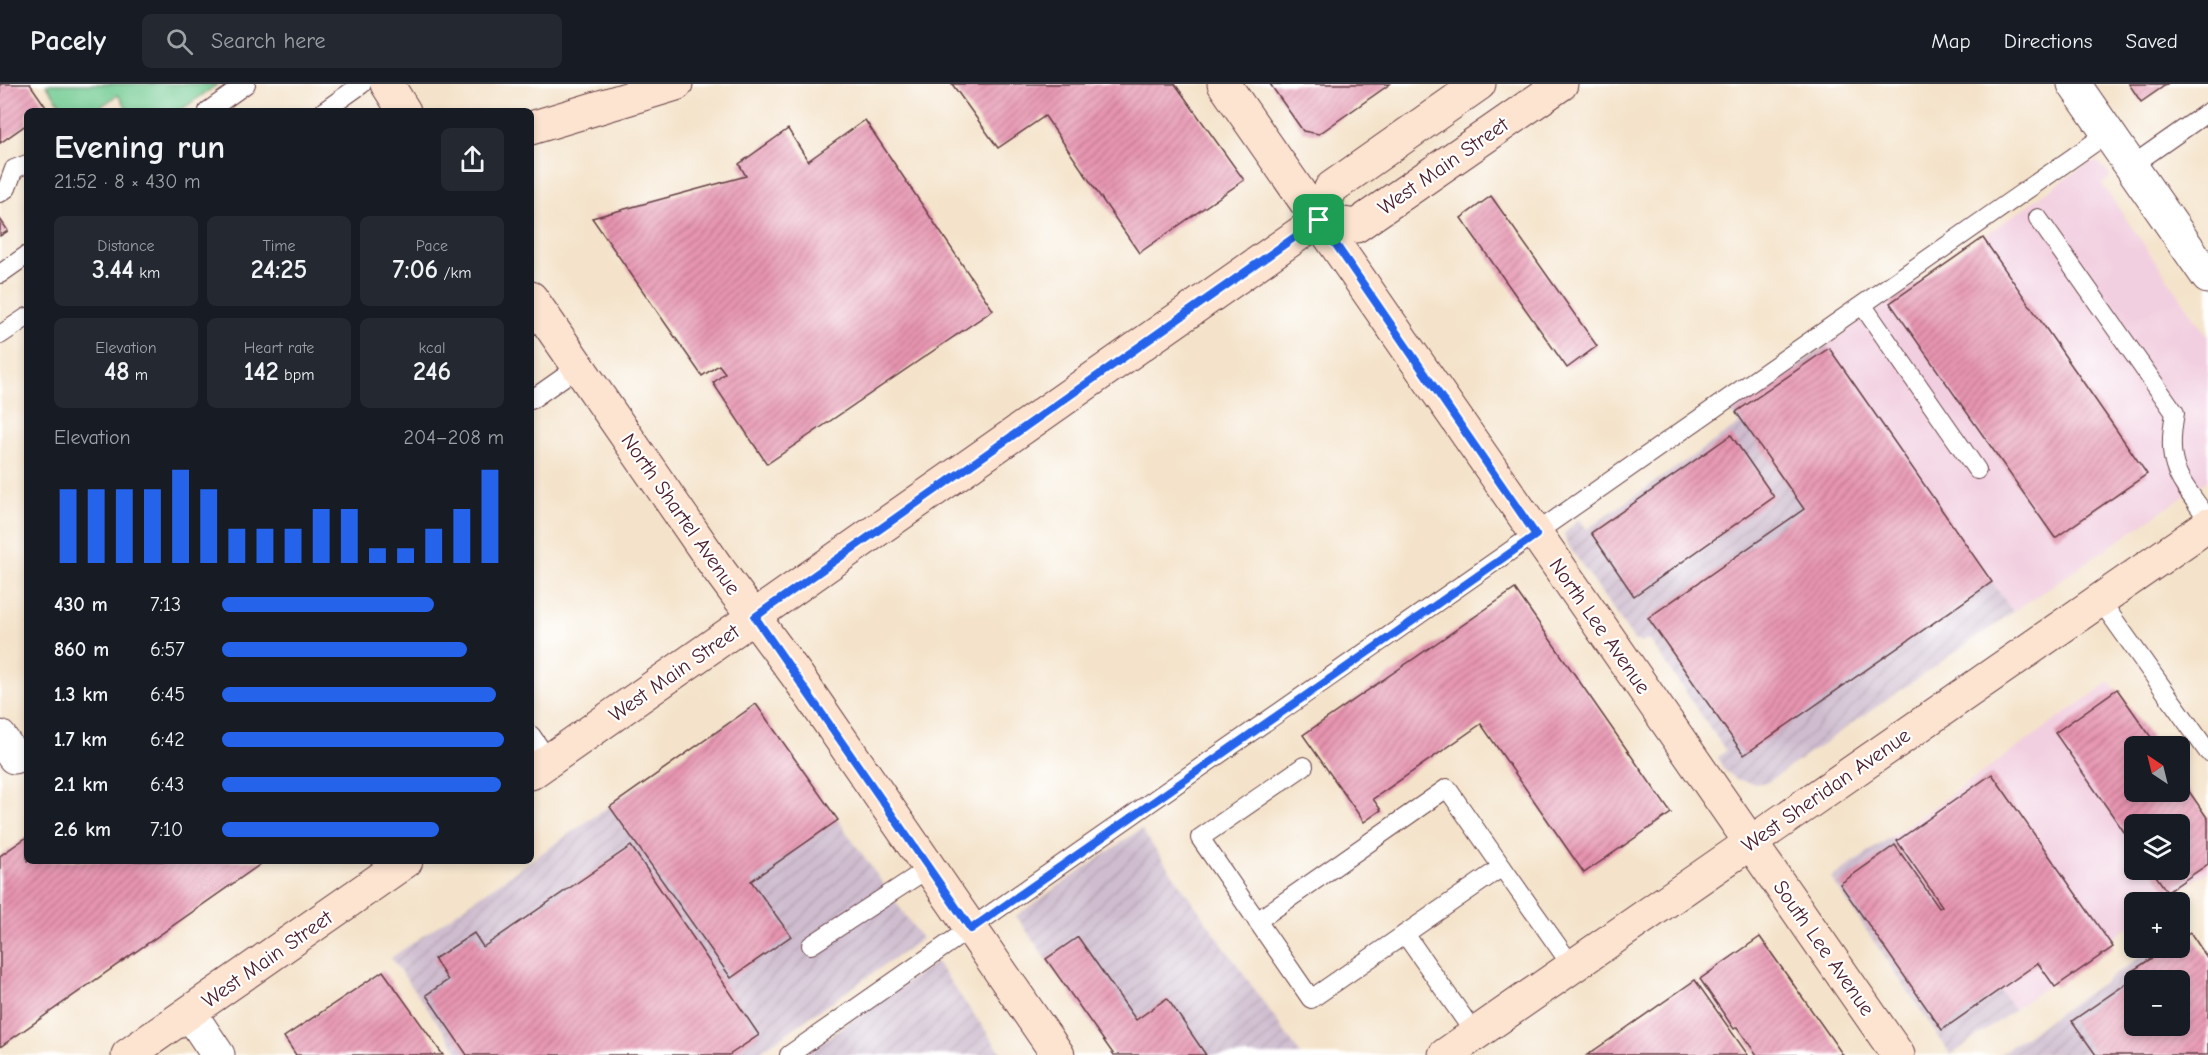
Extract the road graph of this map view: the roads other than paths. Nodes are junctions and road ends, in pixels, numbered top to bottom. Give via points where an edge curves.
1 (246, 84) edge
2 (362, 84) edge
3 (387, 84) edge
4 (676, 84) edge
5 (1224, 84) edge
6 (1479, 84) edge
7 (1561, 84) edge
8 (2074, 84) edge
9 (212, 108) edge
10 (328, 108) edge
11 (402, 108) edge
12 (2208, 112) edge
13 (534, 127) edge
14 (2108, 133) junction
15 (2131, 166) junction
16 (14, 168) edge
17 (0, 193) edge
18 (2038, 218) dead end
19 (1319, 220) junction
20 (24, 257) edge
21 (0, 274) edge
22 (2208, 278) edge
23 (534, 302) edge
24 (1863, 306) junction
25 (24, 319) edge
26 (0, 335) edge
27 (578, 367) junction
28 (534, 398) edge
29 (1977, 470) dead end
30 (2208, 519) edge
31 (2208, 525) edge
32 (1536, 535) junction
33 (2100, 600) junction
34 (755, 617) junction
35 (2208, 753) edge
36 (537, 756) edge
37 (1304, 766) dead end
38 (1750, 842) junction
39 (402, 864) edge
40 (1502, 867) junction
41 (929, 868) junction
42 (1257, 921) junction
43 (971, 929) junction
44 (1406, 934) junction
45 (811, 945) dead end
46 (1572, 966) junction
47 (190, 1013) junction
48 (1475, 1034) junction
49 (128, 1055) edge
50 (218, 1055) edge
51 (789, 1055) edge
52 (1058, 1055) edge
53 (1445, 1055) edge
54 (1898, 1055) edge

1 - 9 lane
2 - 10 lane
3 - 11 main road
4 - 13 main road
5 - 19 main road, North Lee Avenue
6 - 19 main road via 1331,188
7 - 19 main road, West Main Street via 1356,226
8 - 14 street
12 - 15 lane
14 - 15 street
14 - 24 lane
15 - 22 street
16 - 17 lane via 7,188
18 - 30 lane via 2175,413 2170,453 2175,470
19 - 32 main road, North Lee Avenue
19 - 34 main road, West Main Street
20 - 21 lane
23 - 27 main road, North Shartel Avenue
24 - 29 lane
24 - 32 lane
25 - 26 lane
27 - 28 lane
27 - 34 main road, North Shartel Avenue
31 - 33 main road, West Sheridan Avenue
32 - 38 main road, North Lee Avenue
32 - 43 lane
33 - 35 lane
33 - 38 main road, West Sheridan Avenue
34 - 36 main road, West Main Street
34 - 41 main road, North Shartel Avenue
37 - 42 lane via 1200,838
38 - 46 main road, West Sheridan Avenue
38 - 54 main road, South Lee Avenue
39 - 47 main road, West Main Street
40 - 42 lane via 1447,788
40 - 44 lane
40 - 46 lane
41 - 43 main road, North Shartel Avenue
41 - 45 lane
42 - 44 lane via 1311,999
43 - 51 lane
43 - 52 main road, North Shartel Avenue
44 - 48 lane
46 - 48 main road, West Sheridan Avenue
47 - 49 main road, West Main Street
47 - 50 street
48 - 53 main road, West Sheridan Avenue

